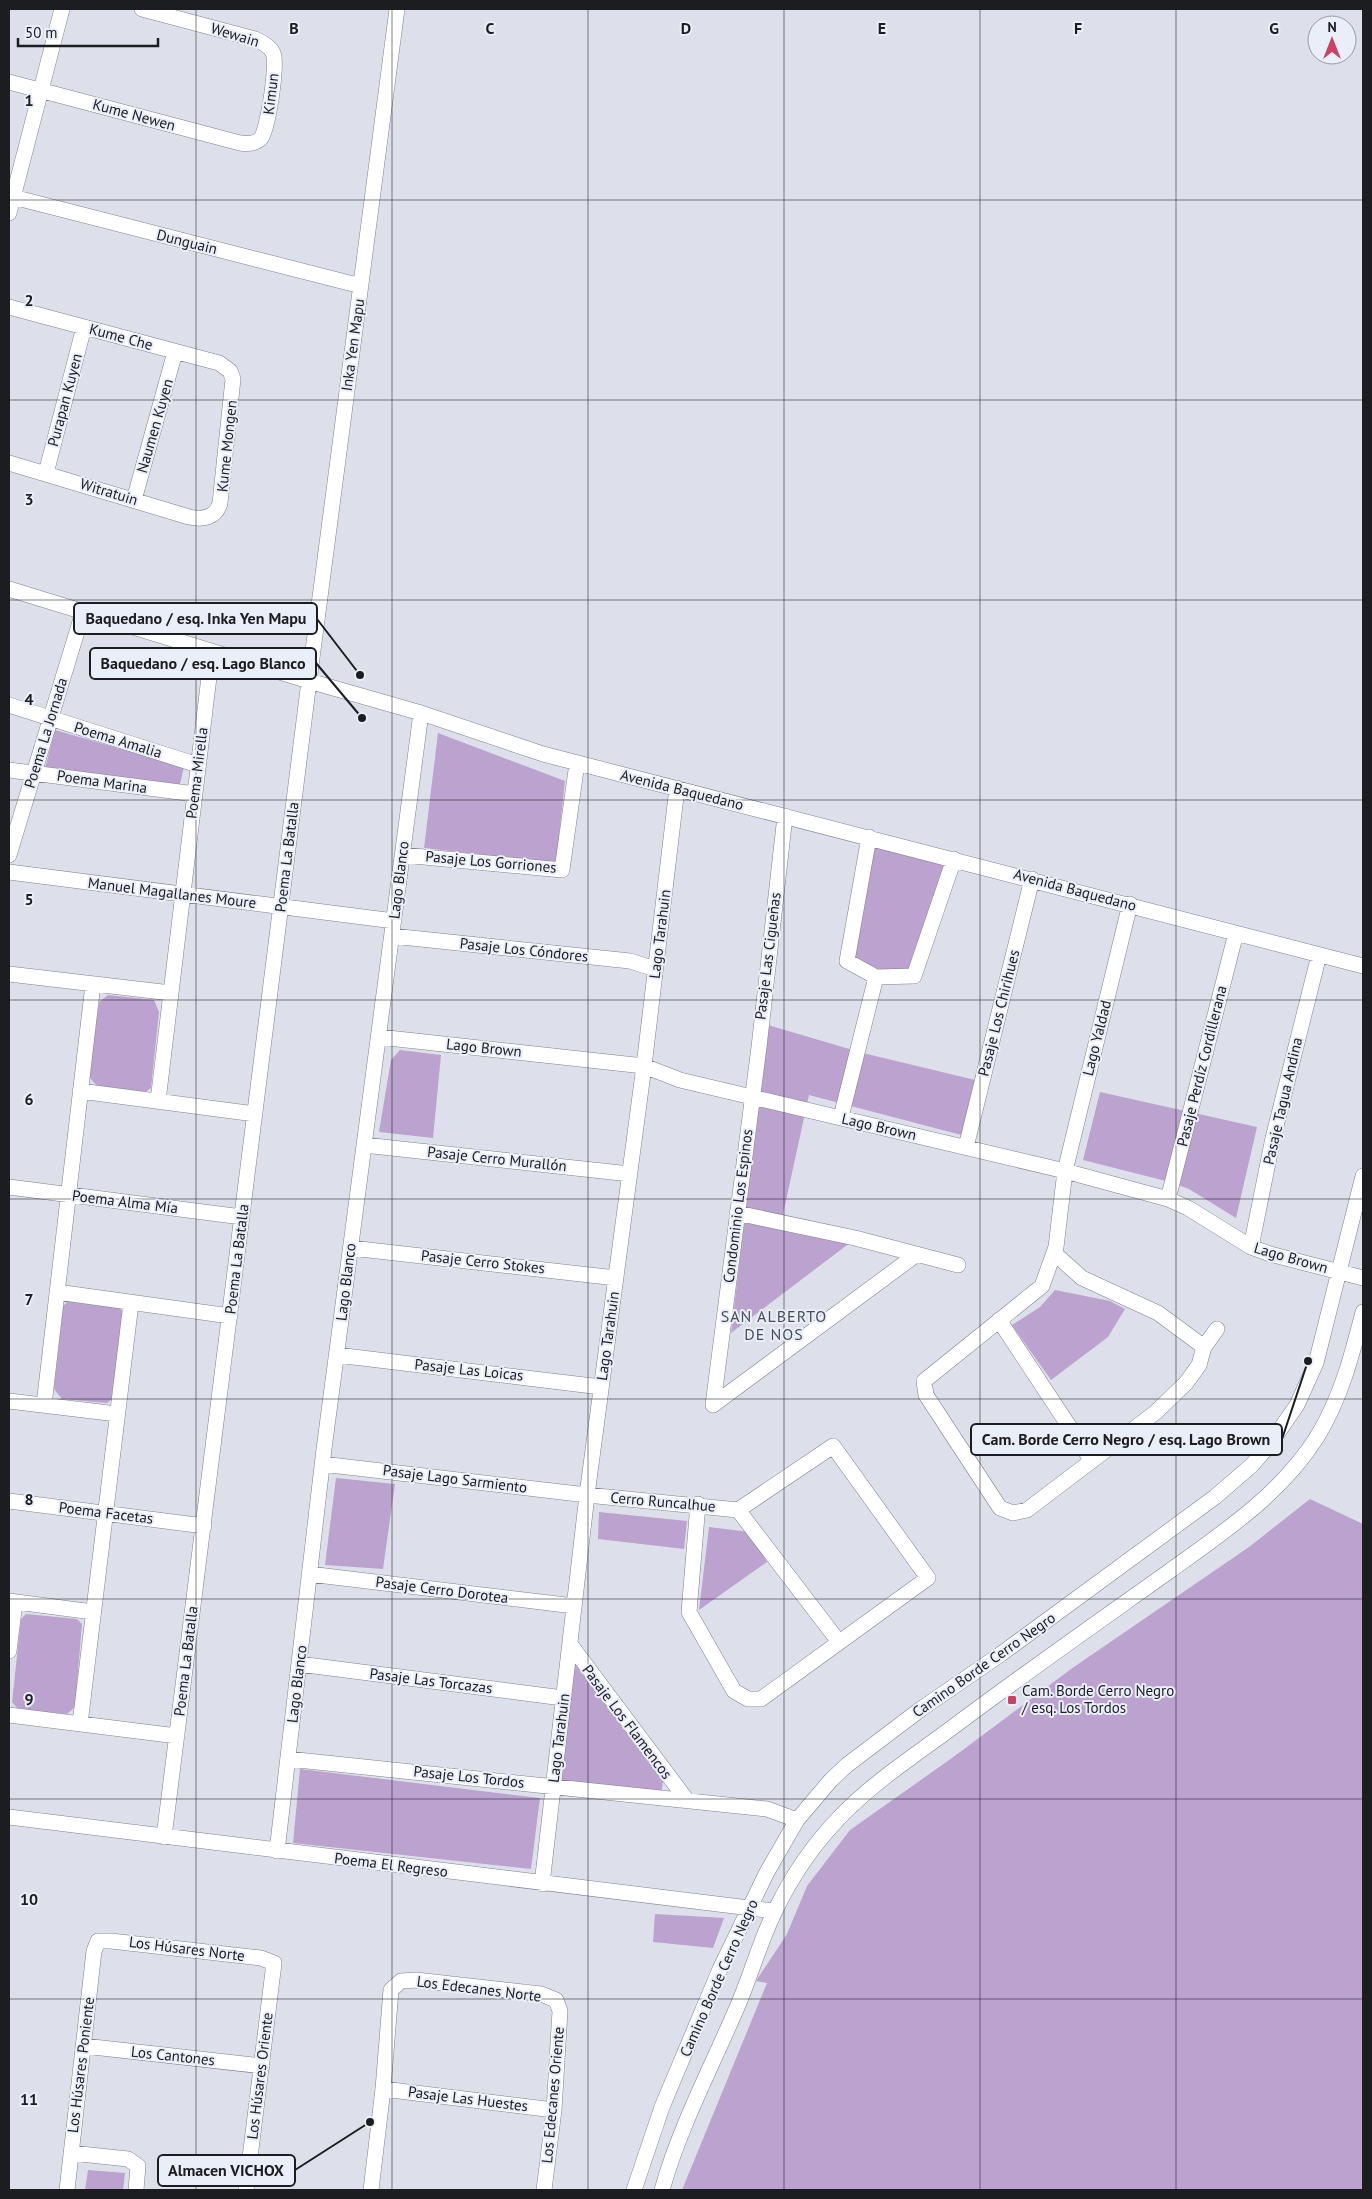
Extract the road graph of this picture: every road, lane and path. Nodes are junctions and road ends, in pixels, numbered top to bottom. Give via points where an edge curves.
1 (62, 9) edge
2 (142, 9) edge
3 (398, 9) edge
4 (268, 46) joint
5 (9, 82) edge
6 (41, 90) junction
7 (258, 140) joint
8 (13, 197) junction
9 (9, 213) edge
10 (361, 286) junction
11 (9, 307) edge
12 (84, 327) junction
13 (175, 352) junction
14 (230, 371) joint
15 (9, 463) edge
16 (46, 473) junction
17 (134, 500) junction
18 (210, 517) joint
19 (9, 589) edge
20 (83, 612) junction
21 (212, 652) junction
22 (309, 681) junction
23 (9, 705) edge
24 (421, 713) junction
25 (50, 718) junction
26 (577, 763) junction
27 (198, 765) junction
28 (9, 770) edge
29 (34, 773) junction
30 (676, 788) junction
31 (195, 794) junction
32 (785, 816) junction
33 (869, 837) junction
34 (9, 855) edge
35 (402, 855) junction
36 (954, 859) junction
37 (9, 872) edge
38 (1032, 879) junction
39 (183, 894) junction
40 (1130, 904) junction
41 (281, 907) junction
42 (393, 928) junction
43 (1236, 933) junction
44 (1319, 955) junction
45 (1363, 966) edge
46 (656, 969) junction
47 (9, 974) edge
48 (876, 977) junction
49 (94, 984) junction
50 (171, 993) junction
51 (379, 1037) junction
52 (644, 1066) junction
53 (80, 1092) junction
54 (751, 1096) junction
55 (158, 1101) junction
56 (255, 1114) junction
57 (841, 1117) junction
58 (364, 1145) junction
59 (966, 1147) junction
60 (1065, 1171) junction
61 (630, 1174) junction
62 (1363, 1176) edge
63 (9, 1187) edge
64 (68, 1195) junction
65 (1168, 1199) junction
66 (737, 1213) junction
67 (242, 1217) junction
68 (1250, 1247) junction
69 (351, 1248) junction
70 (1054, 1253) junction
71 (917, 1254) junction
72 (958, 1265) dead end
73 (1340, 1272) junction
74 (616, 1278) junction
75 (1363, 1278) edge
76 (56, 1292) junction
77 (131, 1303) junction
78 (1363, 1312) edge
79 (230, 1316) junction
80 (999, 1320) junction
81 (1217, 1329) dead end
82 (1204, 1347) junction
83 (337, 1355) junction
84 (601, 1387) junction
85 (9, 1401) edge
86 (44, 1405) junction
87 (117, 1414) junction
88 (1092, 1461) junction
89 (322, 1464) junction
90 (587, 1495) junction
91 (9, 1501) edge
92 (698, 1504) junction
93 (738, 1510) junction
94 (105, 1513) junction
95 (204, 1526) junction
96 (310, 1574) junction
97 (12, 1602) edge
98 (574, 1606) junction
99 (94, 1612) junction
100 (839, 1642) junction
101 (570, 1644) junction
102 (9, 1651) edge
103 (299, 1664) junction
104 (563, 1698) junction
105 (9, 1715) edge
106 (80, 1724) junction
107 (177, 1736) junction
108 (288, 1760) junction
109 (553, 1786) junction
110 (686, 1799) junction
111 (9, 1817) edge
112 (797, 1820) junction
113 (164, 1837) junction
114 (277, 1851) junction
115 (542, 1884) junction
116 (749, 1909) junction
117 (774, 1911) junction
118 (98, 1941) joint
119 (274, 1963) joint
120 (556, 2000) joint
121 (84, 2046) junction
122 (262, 2066) junction
123 (383, 2089) junction
124 (554, 2110) junction
125 (71, 2153) junction
126 (67, 2190) edge
127 (136, 2190) edge
128 (246, 2190) edge
129 (371, 2190) edge
130 (544, 2190) edge
131 (634, 2190) edge
132 (662, 2190) edge

1 - 6 street
2 - 4 street, Wewain via 255,38
3 - 10 street, Inka Yen Mapu
4 - 7 street, Kimun via 275,61 266,129
5 - 6 street, Kume Newen
6 - 7 street, Kume Newen via 240,143 250,144
6 - 8 street
8 - 9 street
8 - 10 street, Dunguain
10 - 22 street, Inka Yen Mapu
11 - 12 street, Kume Che
12 - 13 street, Kume Che
12 - 16 street, Purapan Kuyen
13 - 14 street, Kume Che via 219,363
13 - 17 street, Naumen Kuyen
14 - 18 street, Kume Mongen via 233,384 220,503
15 - 16 street, Witratuin
16 - 17 street, Witratuin
17 - 18 street, Witratuin via 189,517
19 - 20 street, Avenida Baquedano
20 - 21 street, Avenida Baquedano
20 - 25 street, Poema La Jornada
21 - 22 street, Avenida Baquedano
21 - 27 street, Poema Mirella
22 - 24 street, Avenida Baquedano
22 - 41 street, Poema La Batalla
23 - 25 street, Poema Amalia
24 - 26 street, Avenida Baquedano
24 - 35 street, Lago Blanco
25 - 27 street, Poema Amalia
25 - 29 street, Poema La Jornada
26 - 30 street, Avenida Baquedano
26 - 35 street, Pasaje Los Gorriones via 562,870
27 - 31 street, Poema Mirella
28 - 29 street, Poema Marina
29 - 31 street, Poema Marina
29 - 34 street, Poema La Jornada
30 - 32 street, Avenida Baquedano
30 - 46 street, Lago Tarahuin
31 - 39 street, Poema Mirella
32 - 33 street, Avenida Baquedano
32 - 54 street, Pasaje Las Cigueñas
33 - 36 street, Avenida Baquedano
33 - 48 street via 847,961
35 - 42 street, Lago Blanco
36 - 38 street, Avenida Baquedano
36 - 48 street via 914,976
37 - 39 street, Manuel Magallanes Moure
38 - 40 street, Avenida Baquedano
38 - 59 street, Pasaje Los Chirihues
39 - 41 street, Manuel Magallanes Moure
39 - 50 street, Poema Mirella
40 - 43 street, Avenida Baquedano
40 - 60 street, Lago Yaldad
41 - 42 street, Manuel Magallanes Moure
41 - 56 street, Poema La Batalla
42 - 46 street, Pasaje Los Cóndores via 630,961
42 - 51 street, Lago Blanco
43 - 44 street, Avenida Baquedano
43 - 65 street, Pasaje Perdíz Cordillerana
44 - 45 street, Avenida Baquedano
44 - 68 street, Pasaje Tagua Andina via 1273,1138
46 - 52 street, Lago Tarahuin
47 - 49 street
48 - 57 street
49 - 50 street
49 - 53 street
50 - 55 street, Poema Mirella
51 - 52 street, Lago Brown
51 - 58 street, Lago Blanco
52 - 54 street, Lago Brown via 680,1080
52 - 61 street, Lago Tarahuin
53 - 55 street
53 - 64 street
54 - 57 street, Lago Brown
54 - 66 street, Condominio Los Espinos
55 - 56 street
56 - 67 street, Poema La Batalla
57 - 59 street, Lago Brown
58 - 61 street, Pasaje Cerro Murallón
58 - 69 street, Lago Blanco
59 - 60 street, Lago Brown
60 - 65 street, Lago Brown
60 - 70 street, Lago Yaldad
61 - 74 street, Lago Tarahuin
62 - 73 street, Camino Borde Cerro Negro
63 - 64 street, Poema Alma Mía
64 - 67 street, Poema Alma Mía
64 - 76 street
65 - 68 street, Lago Brown
66 - 71 street
66 - 71 street, Condominio Los Espinos via 713,1405
67 - 79 street, Poema La Batalla
68 - 73 street, Lago Brown
69 - 74 street, Pasaje Cerro Stokes
69 - 83 street, Lago Blanco
70 - 80 street, Lago Yaldad via 1042,1286
70 - 82 street via 1082,1278 1158,1313
71 - 72 street
73 - 75 street, Lago Brown
73 - 112 street, Camino Borde Cerro Negro via 1316,1363 1306,1387 1286,1422 1252,1465 1207,1503 853,1761 831,1780
74 - 84 street, Lago Tarahuin
76 - 77 street
76 - 86 street
77 - 79 street
77 - 87 street
78 - 117 street, Camino Borde Cerro Negro via 1344,1380 1325,1422 1315,1440 1266,1496 1222,1533 868,1790 825,1834
79 - 95 street, Poema La Batalla
80 - 88 street
80 - 88 street, Lago Yaldad via 924,1381 926,1395 1000,1508 1013,1513 1028,1510
81 - 82 street
82 - 88 street via 1199,1365 1186,1383 1156,1412
83 - 84 street, Pasaje Las Loicas
83 - 89 street, Lago Blanco
84 - 90 street, Lago Tarahuin
85 - 86 street
86 - 87 street
87 - 94 street
89 - 90 street, Pasaje Lago Sarmiento
89 - 96 street, Lago Blanco
90 - 92 street, Cerro Runcalhue
90 - 98 street, Lago Tarahuin
91 - 94 street, Poema Facetas
92 - 93 street, Cerro Runcalhue
92 - 100 street via 689,1612 734,1691 748,1699 761,1700
93 - 100 street
93 - 100 street via 833,1446 928,1578
94 - 95 street, Poema Facetas
94 - 99 street
95 - 107 street, Poema La Batalla
96 - 98 street, Pasaje Cerro Dorotea
96 - 103 street, Lago Blanco
97 - 99 street
97 - 102 street
98 - 101 street, Lago Tarahuin
99 - 106 street
101 - 104 street, Lago Tarahuin
101 - 110 street, Pasaje Los Flamencos
103 - 104 street, Pasaje Las Torcazas
103 - 108 street, Lago Blanco
104 - 109 street, Lago Tarahuin
105 - 106 street
106 - 107 street
107 - 113 street, Poema La Batalla
108 - 109 street, Pasaje Los Tordos
108 - 114 street, Lago Blanco
109 - 110 street, Pasaje Los Tordos
109 - 115 street, Lago Tarahuin
110 - 112 street, Pasaje Los Tordos via 767,1808
111 - 113 street, Poema El Regreso
112 - 116 street, Camino Borde Cerro Negro
113 - 114 street, Poema El Regreso
114 - 115 street, Poema El Regreso
115 - 116 street, Poema El Regreso
116 - 117 street, Poema El Regreso
116 - 131 street, Camino Borde Cerro Negro via 662,2107
117 - 132 street, Camino Borde Cerro Negro via 748,1985 682,2132
118 - 119 street, Los Húsares Norte via 261,1958
118 - 121 street, Los Húsares Poniente via 94,1950
119 - 122 street, Los Húsares Oriente
120 - 123 street, Los Edecanes Norte via 541,1994 401,1981 391,1990
120 - 124 street, Los Edecanes Oriente via 560,2011
121 - 122 street, Los Cantones
121 - 125 street, Los Húsares Poniente
122 - 128 street, Los Húsares Oriente
123 - 124 street, Pasaje Las Huestes
123 - 129 street
124 - 130 street, Los Edecanes Oriente
125 - 126 street, Los Húsares Poniente
125 - 127 street via 128,2159 138,2166

